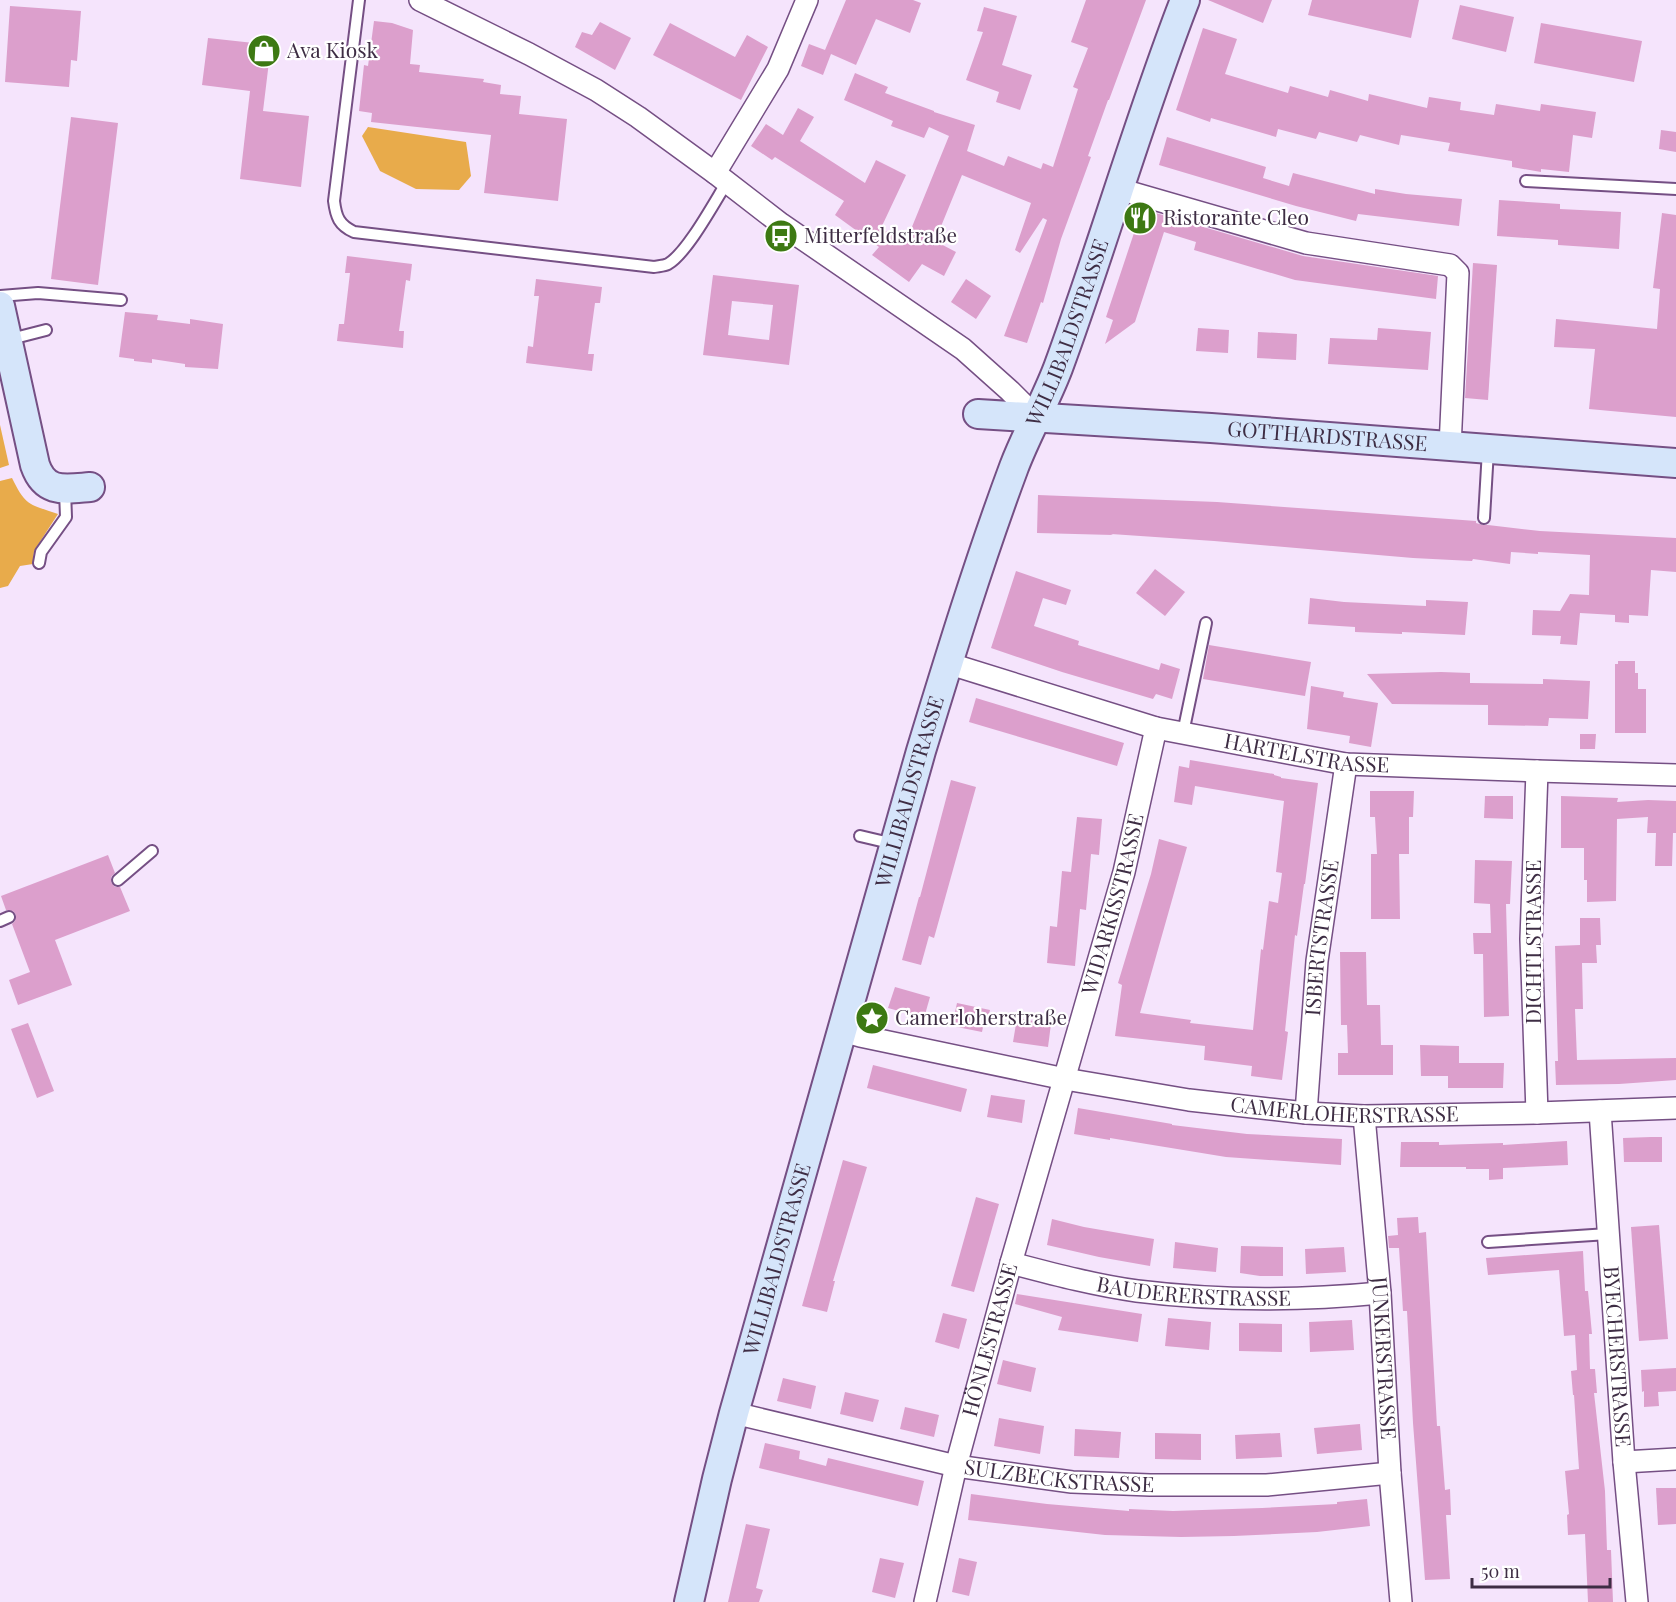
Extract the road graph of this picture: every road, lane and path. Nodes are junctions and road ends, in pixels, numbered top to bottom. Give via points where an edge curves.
1 (359, 0) edge
2 (420, 0) edge
3 (807, 0) edge
4 (1185, 0) edge
5 (721, 178) junction
6 (1526, 181) dead end
7 (1119, 189) junction
8 (1676, 189) edge
9 (0, 296) edge
10 (121, 300) dead end
11 (0, 306) edge
12 (46, 330) dead end
13 (7, 340) junction
14 (978, 414) dead end
15 (1036, 417) junction
16 (1450, 447) junction
17 (1488, 449) junction
18 (1676, 463) edge
19 (65, 484) joint
20 (1484, 518) dead end
21 (39, 563) dead end
22 (1206, 622) dead end
23 (947, 663) junction
24 (1156, 728) junction
25 (1183, 733) junction
26 (1346, 764) junction
27 (1537, 771) junction
28 (1676, 775) edge
29 (860, 836) dead end
30 (894, 844) junction
31 (152, 851) dead end
32 (118, 880) dead end
33 (842, 1031) junction
34 (1065, 1079) junction
35 (1676, 1108) edge
36 (1600, 1111) junction
37 (1306, 1113) junction
38 (1537, 1113) junction
39 (1364, 1116) junction
40 (1608, 1234) junction
41 (1488, 1242) dead end
42 (1011, 1263) junction
43 (1380, 1293) junction
44 (734, 1413) junction
45 (1676, 1459) edge
46 (1624, 1462) junction
47 (956, 1466) junction
48 (1390, 1473) junction
49 (689, 1602) edge
50 (925, 1602) edge
51 (1401, 1602) edge
52 (1637, 1602) edge

1 - 5 lane via 334,201 336,215 354,232 666,266 685,248
2 - 5 street via 596,90
3 - 5 street via 778,69
4 - 7 street, WILLIBALDSTRASSE
5 - 15 street via 808,244 963,349
6 - 8 lane
7 - 15 street, WILLIBALDSTRASSE via 1057,371
7 - 16 street via 1305,243 1450,265 1458,273
9 - 10 lane via 38,292
11 - 13 street
12 - 13 lane
13 - 19 street via 35,465
14 - 15 street, GOTTHARDSTRASSE
15 - 16 street, GOTTHARDSTRASSE
15 - 23 street, WILLIBALDSTRASSE via 1013,469
16 - 17 street, GOTTHARDSTRASSE
17 - 18 street, GOTTHARDSTRASSE
17 - 20 lane
19 - 21 lane via 66,517 41,552
22 - 25 lane
23 - 24 street, HARTELSTRASSE
23 - 30 street, WILLIBALDSTRASSE
24 - 25 street, HARTELSTRASSE
24 - 34 street, WIDARKISSTRASSE via 1124,872
25 - 26 street, HARTELSTRASSE
26 - 27 street, HARTELSTRASSE
26 - 37 street, ISBERTSTRASSE via 1317,961
27 - 28 street, HARTELSTRASSE
27 - 38 street, DICHTLSTRASSE via 1531,939
29 - 30 lane
30 - 33 street, WILLIBALDSTRASSE
31 - 32 lane
33 - 34 street, CAMERLOHERSTRASSE
33 - 44 street, WILLIBALDSTRASSE
34 - 37 street, CAMERLOHERSTRASSE via 1189,1100
34 - 42 street, HÖNLESTRASSE
35 - 36 street, CAMERLOHERSTRASSE
36 - 38 street, CAMERLOHERSTRASSE
36 - 40 street, BYECHERSTRASSE
37 - 39 street, CAMERLOHERSTRASSE
38 - 39 street, CAMERLOHERSTRASSE
39 - 43 street, JUNKERSTRASSE
40 - 41 lane
40 - 46 street, BYECHERSTRASSE
42 - 43 street, BAUDERERSTRASSE via 1066,1278 1199,1296 1292,1299
42 - 47 street, HÖNLESTRASSE
43 - 48 street, JUNKERSTRASSE
44 - 47 street, SULZBECKSTRASSE
44 - 49 street, WILLIBALDSTRASSE
45 - 46 street
46 - 52 street, BYECHERSTRASSE
47 - 48 street, SULZBECKSTRASSE via 1072,1482 1150,1485 1267,1485
47 - 50 street, HÖNLESTRASSE
48 - 51 street, JUNKERSTRASSE

